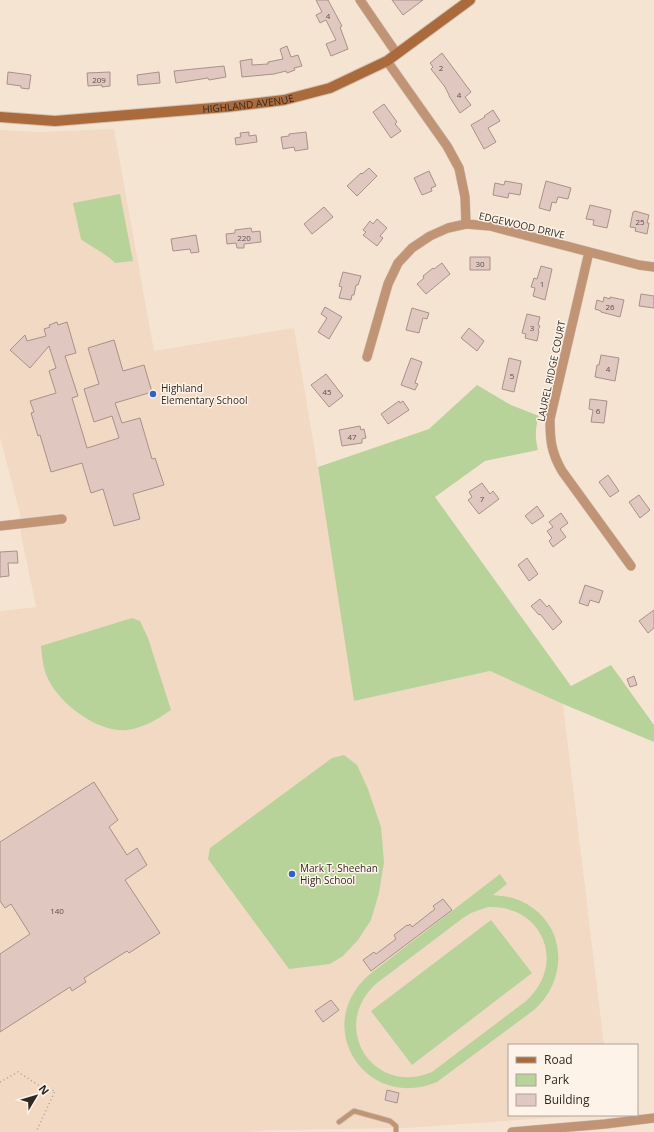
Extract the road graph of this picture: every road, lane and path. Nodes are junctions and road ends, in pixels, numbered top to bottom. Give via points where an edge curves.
1 (360, 0) edge
2 (470, 0) edge
3 (397, 54) junction
4 (387, 61) junction
5 (0, 117) edge
6 (466, 224) junction
7 (589, 252) junction
8 (654, 267) edge
9 (367, 357) dead end
10 (62, 519) dead end
11 (0, 526) edge
12 (631, 566) dead end
13 (0, 1082) edge
14 (654, 1118) edge
15 (338, 1122) dead end
16 (36, 1132) edge
17 (396, 1132) edge
18 (512, 1132) edge

1 - 3 street
2 - 3 street, HIGHLAND AVENUE
3 - 4 street, HIGHLAND AVENUE
4 - 5 street, HIGHLAND AVENUE via 330,88 284,100 55,122
4 - 6 street via 447,146 459,168 465,197
6 - 7 street, EDGEWOOD DRIVE via 490,226
6 - 9 street, EDGEWOOD DRIVE via 430,236 412,248 398,263 388,284
7 - 8 street, EDGEWOOD DRIVE
7 - 12 street, LAUREL RIDGE COURT via 550,419 550,437 554,457 562,471
10 - 11 street
13 - 16 path via 18,1072 43,1088 55,1091
14 - 18 street
15 - 17 lane via 354,1111 390,1121 396,1126

